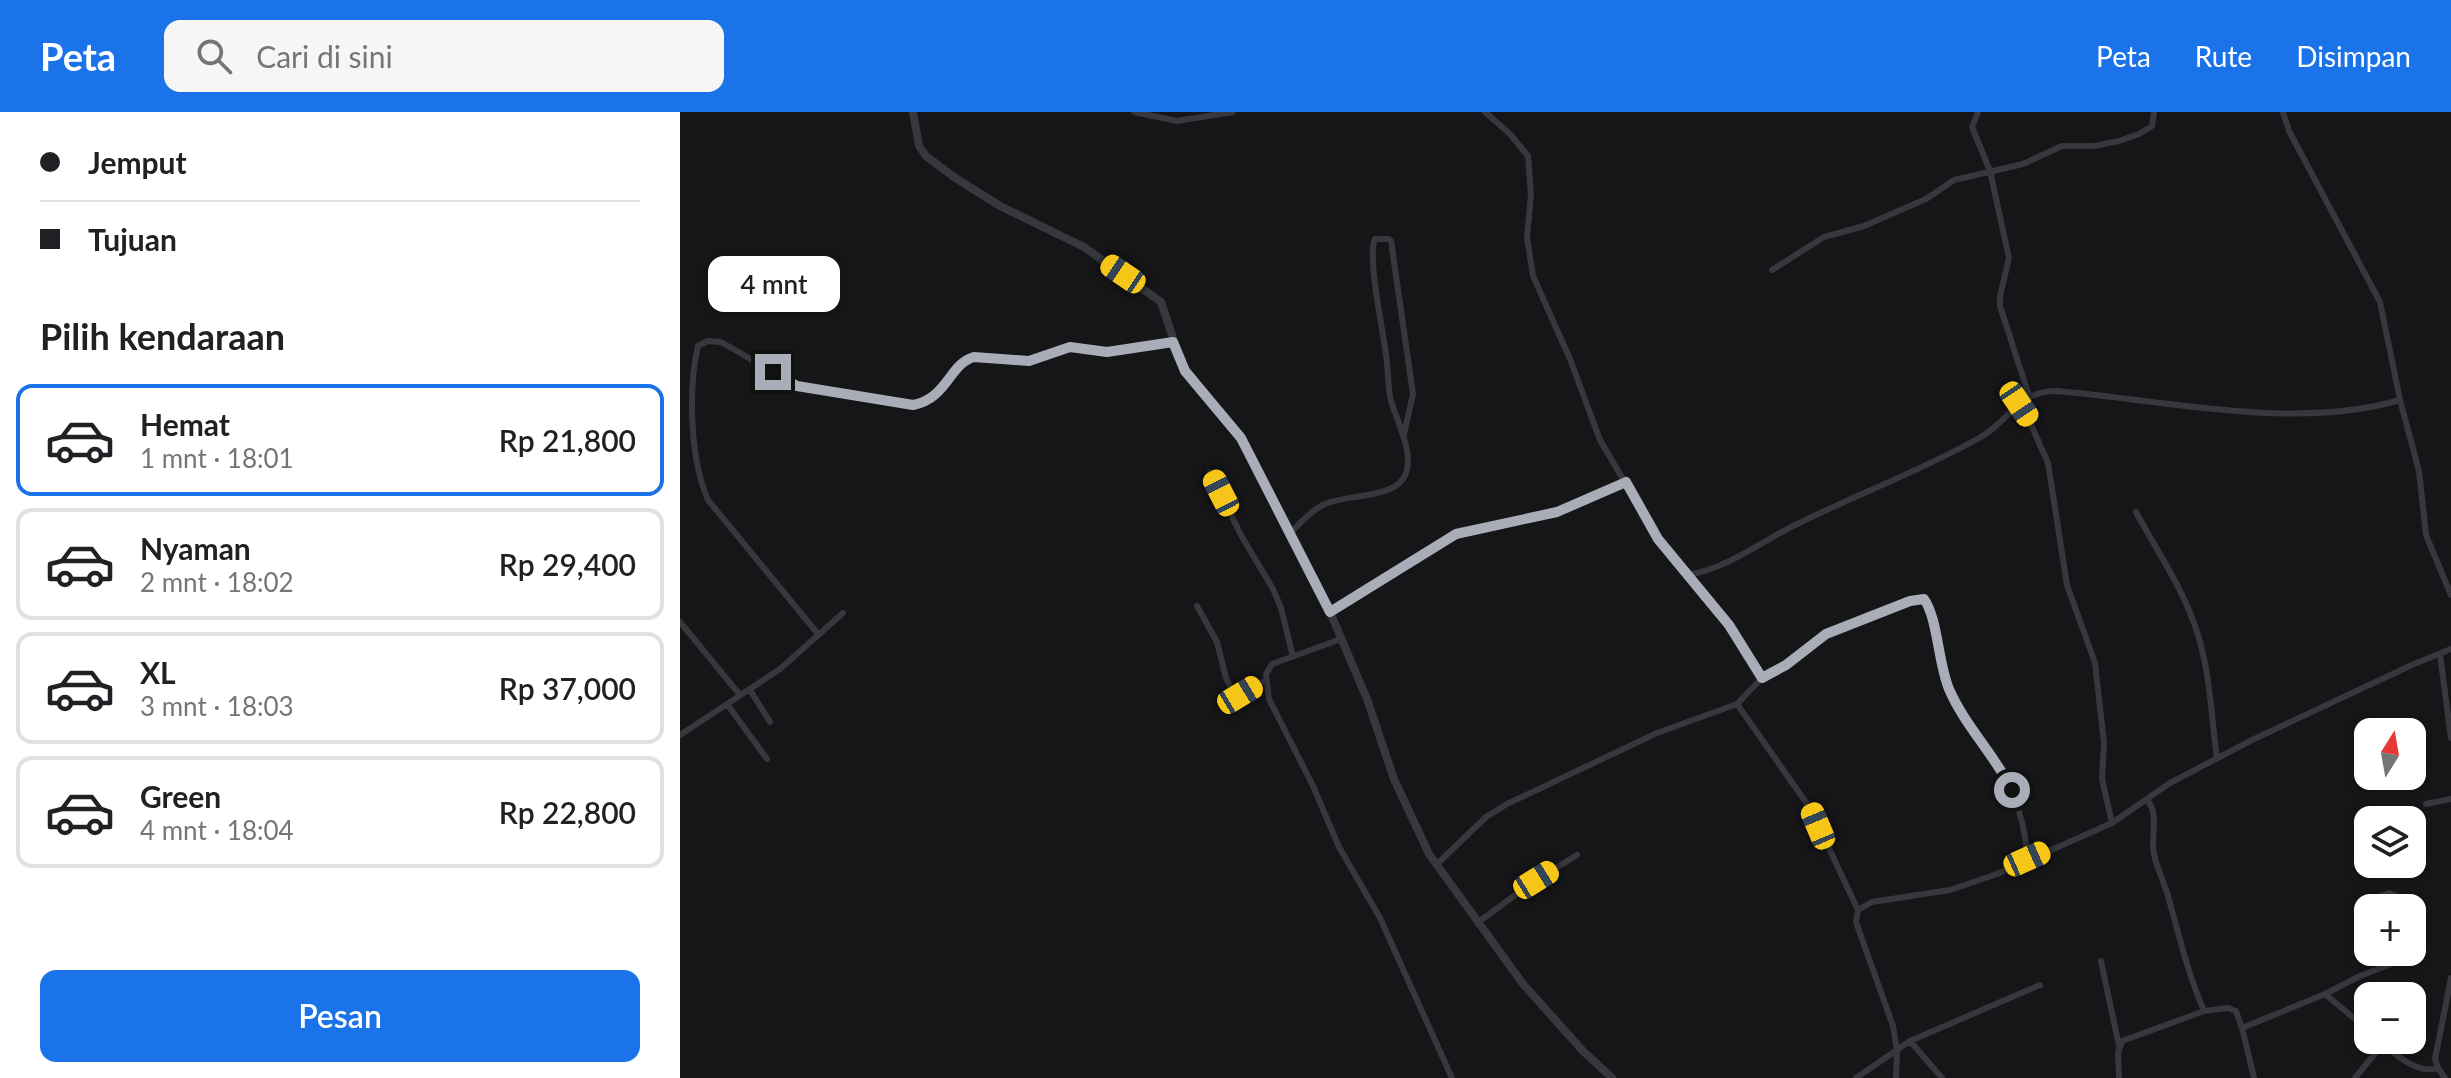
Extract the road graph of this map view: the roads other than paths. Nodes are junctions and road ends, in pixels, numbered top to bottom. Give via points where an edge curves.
1 (913, 112) edge
2 (1134, 112) edge
3 (1233, 112) edge
4 (1485, 112) edge
5 (1978, 112) edge
6 (2154, 112) edge
7 (2283, 112) edge
8 (1219, 113) edge
9 (1990, 171) junction
10 (1772, 270) dead end
11 (1173, 342) junction
12 (2029, 396) junction
13 (2400, 400) junction
14 (2019, 404) junction
15 (1404, 434) junction
16 (1210, 472) dead end
17 (1626, 482) junction
18 (2136, 512) dead end
19 (1290, 533) junction
20 (1688, 575) junction
21 (2451, 595) edge
22 (1197, 606) dead end
23 (1330, 612) junction
24 (843, 613) dead end
25 (680, 622) edge
26 (818, 634) junction
27 (1341, 639) junction
28 (2451, 649) edge
29 (2440, 654) junction
30 (1293, 657) junction
31 (1762, 678) junction
32 (1266, 680) junction
33 (750, 690) junction
34 (740, 695) junction
35 (727, 704) junction
36 (1737, 704) junction
37 (770, 722) dead end
38 (680, 735) edge
39 (2451, 738) edge
40 (767, 759) dead end
41 (2217, 759) junction
42 (2451, 799) edge
43 (2147, 800) junction
44 (2426, 804) dead end
45 (2112, 823) junction
46 (1577, 855) dead end
47 (2027, 859) junction
48 (1436, 865) junction
49 (1858, 910) junction
50 (1477, 923) junction
51 (2101, 961) dead end
52 (2386, 966) edge
53 (2451, 978) edge
54 (2040, 985) dead end
55 (2325, 994) junction
56 (2204, 1011) junction
57 (2354, 1018) edge
58 (2242, 1028) junction
59 (1910, 1041) junction
60 (2119, 1046) junction
61 (1897, 1050) junction
62 (2372, 1054) edge
63 (2399, 1054) edge
64 (2438, 1068) junction
65 (1452, 1078) edge
66 (1612, 1078) edge
67 (1856, 1078) edge
68 (1896, 1078) edge
69 (1942, 1078) edge
70 (2119, 1078) edge
71 (2254, 1078) edge
72 (2355, 1078) edge
73 (2445, 1078) edge

1 - 11 street via 926,156 985,197 1084,247 1152,293 1166,313
2 - 8 street via 1169,121
3 - 8 street
4 - 17 street via 1528,156 1527,237 1533,276 1593,423
5 - 9 street via 1972,127
6 - 9 street via 2152,126 2129,138 2062,146 2023,164
7 - 13 street via 2380,302
9 - 10 street via 1954,180 1926,199 1824,237
9 - 12 street via 2009,258 2000,306
11 - 19 street via 1185,371 1241,438
11 - 26 street via 1107,352 1070,347 1029,361 974,357 939,393 913,405 797,386 736,348 708,341 698,346 693,365 697,473 708,500
12 - 13 street via 2057,391 2315,413
12 - 14 street
13 - 21 street via 2421,483 2426,535
14 - 20 street via 1982,436 1714,569
14 - 45 street via 2048,463 2067,585 2095,663 2104,743 2102,779
15 - 15 street via 1390,396 1372,245 1379,238 1391,241 1410,366 1413,394
15 - 19 street via 1407,462 1401,481 1386,490 1327,503
16 - 30 street via 1273,589
17 - 20 street via 1658,539
17 - 23 street via 1557,512 1456,534
18 - 41 street via 2194,622
19 - 23 street
20 - 31 street via 1729,625
22 - 32 street via 1217,642 1233,693 1240,695
23 - 27 street
24 - 26 street
25 - 34 street
26 - 33 street
27 - 30 street
27 - 48 street via 1394,779
28 - 29 street
29 - 39 street
29 - 41 street
30 - 32 street via 1272,664
31 - 36 street
31 - 47 street via 1826,634 1924,599 1947,686 2012,790 2023,820
32 - 65 street via 1279,721 1339,847 1380,918
33 - 34 street
33 - 37 street
34 - 35 street
35 - 38 street
35 - 40 street
36 - 48 street via 1657,733 1507,804
36 - 49 street via 1810,808
41 - 43 street
42 - 44 street
43 - 45 street
43 - 56 street via 2153,809 2156,860
45 - 47 street
46 - 50 street
47 - 49 street via 1950,890 1889,898
48 - 50 street
49 - 61 street via 1856,922
50 - 66 street via 1551,1018
51 - 60 street
52 - 55 street
53 - 64 street via 2435,1059
54 - 59 street
55 - 57 street
55 - 58 street
56 - 58 street via 2233,1009
56 - 60 street
58 - 71 street
59 - 61 street
59 - 69 street
60 - 70 street
61 - 67 street
61 - 68 street
62 - 72 street
63 - 64 street via 2420,1068
64 - 73 street

